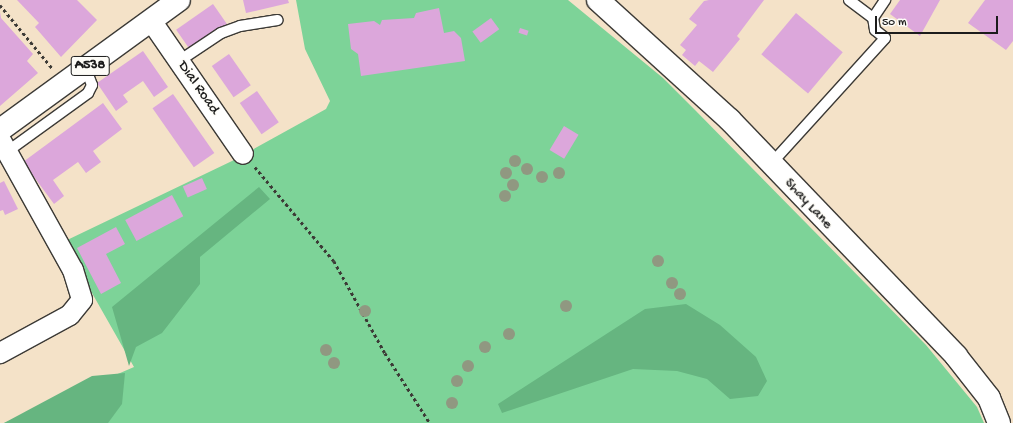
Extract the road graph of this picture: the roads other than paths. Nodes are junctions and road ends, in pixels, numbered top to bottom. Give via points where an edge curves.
1 (179, 0) edge
2 (598, 0) edge
3 (849, 0) edge
4 (885, 0) edge
5 (873, 18) junction
6 (278, 20) dead end
7 (152, 22) junction
8 (179, 61) junction
9 (86, 69) junction
10 (0, 130) edge
11 (4, 145) edge
12 (244, 154) road end
13 (770, 165) junction
14 (0, 353) edge
15 (999, 423) edge

1 - 7 street, A538
2 - 13 street, Shay Lane via 730,120
3 - 5 lane
4 - 5 lane
5 - 13 lane via 875,30 885,38
6 - 8 lane via 240,26 221,33
7 - 8 street, Dial Road
7 - 9 street, A538 via 134,30
8 - 12 street, Dial Road
9 - 10 street, A538
9 - 11 lane via 92,85 88,93
11 - 14 street via 73,270 82,300 70,315
13 - 15 street, Shay Lane via 956,356 989,398

